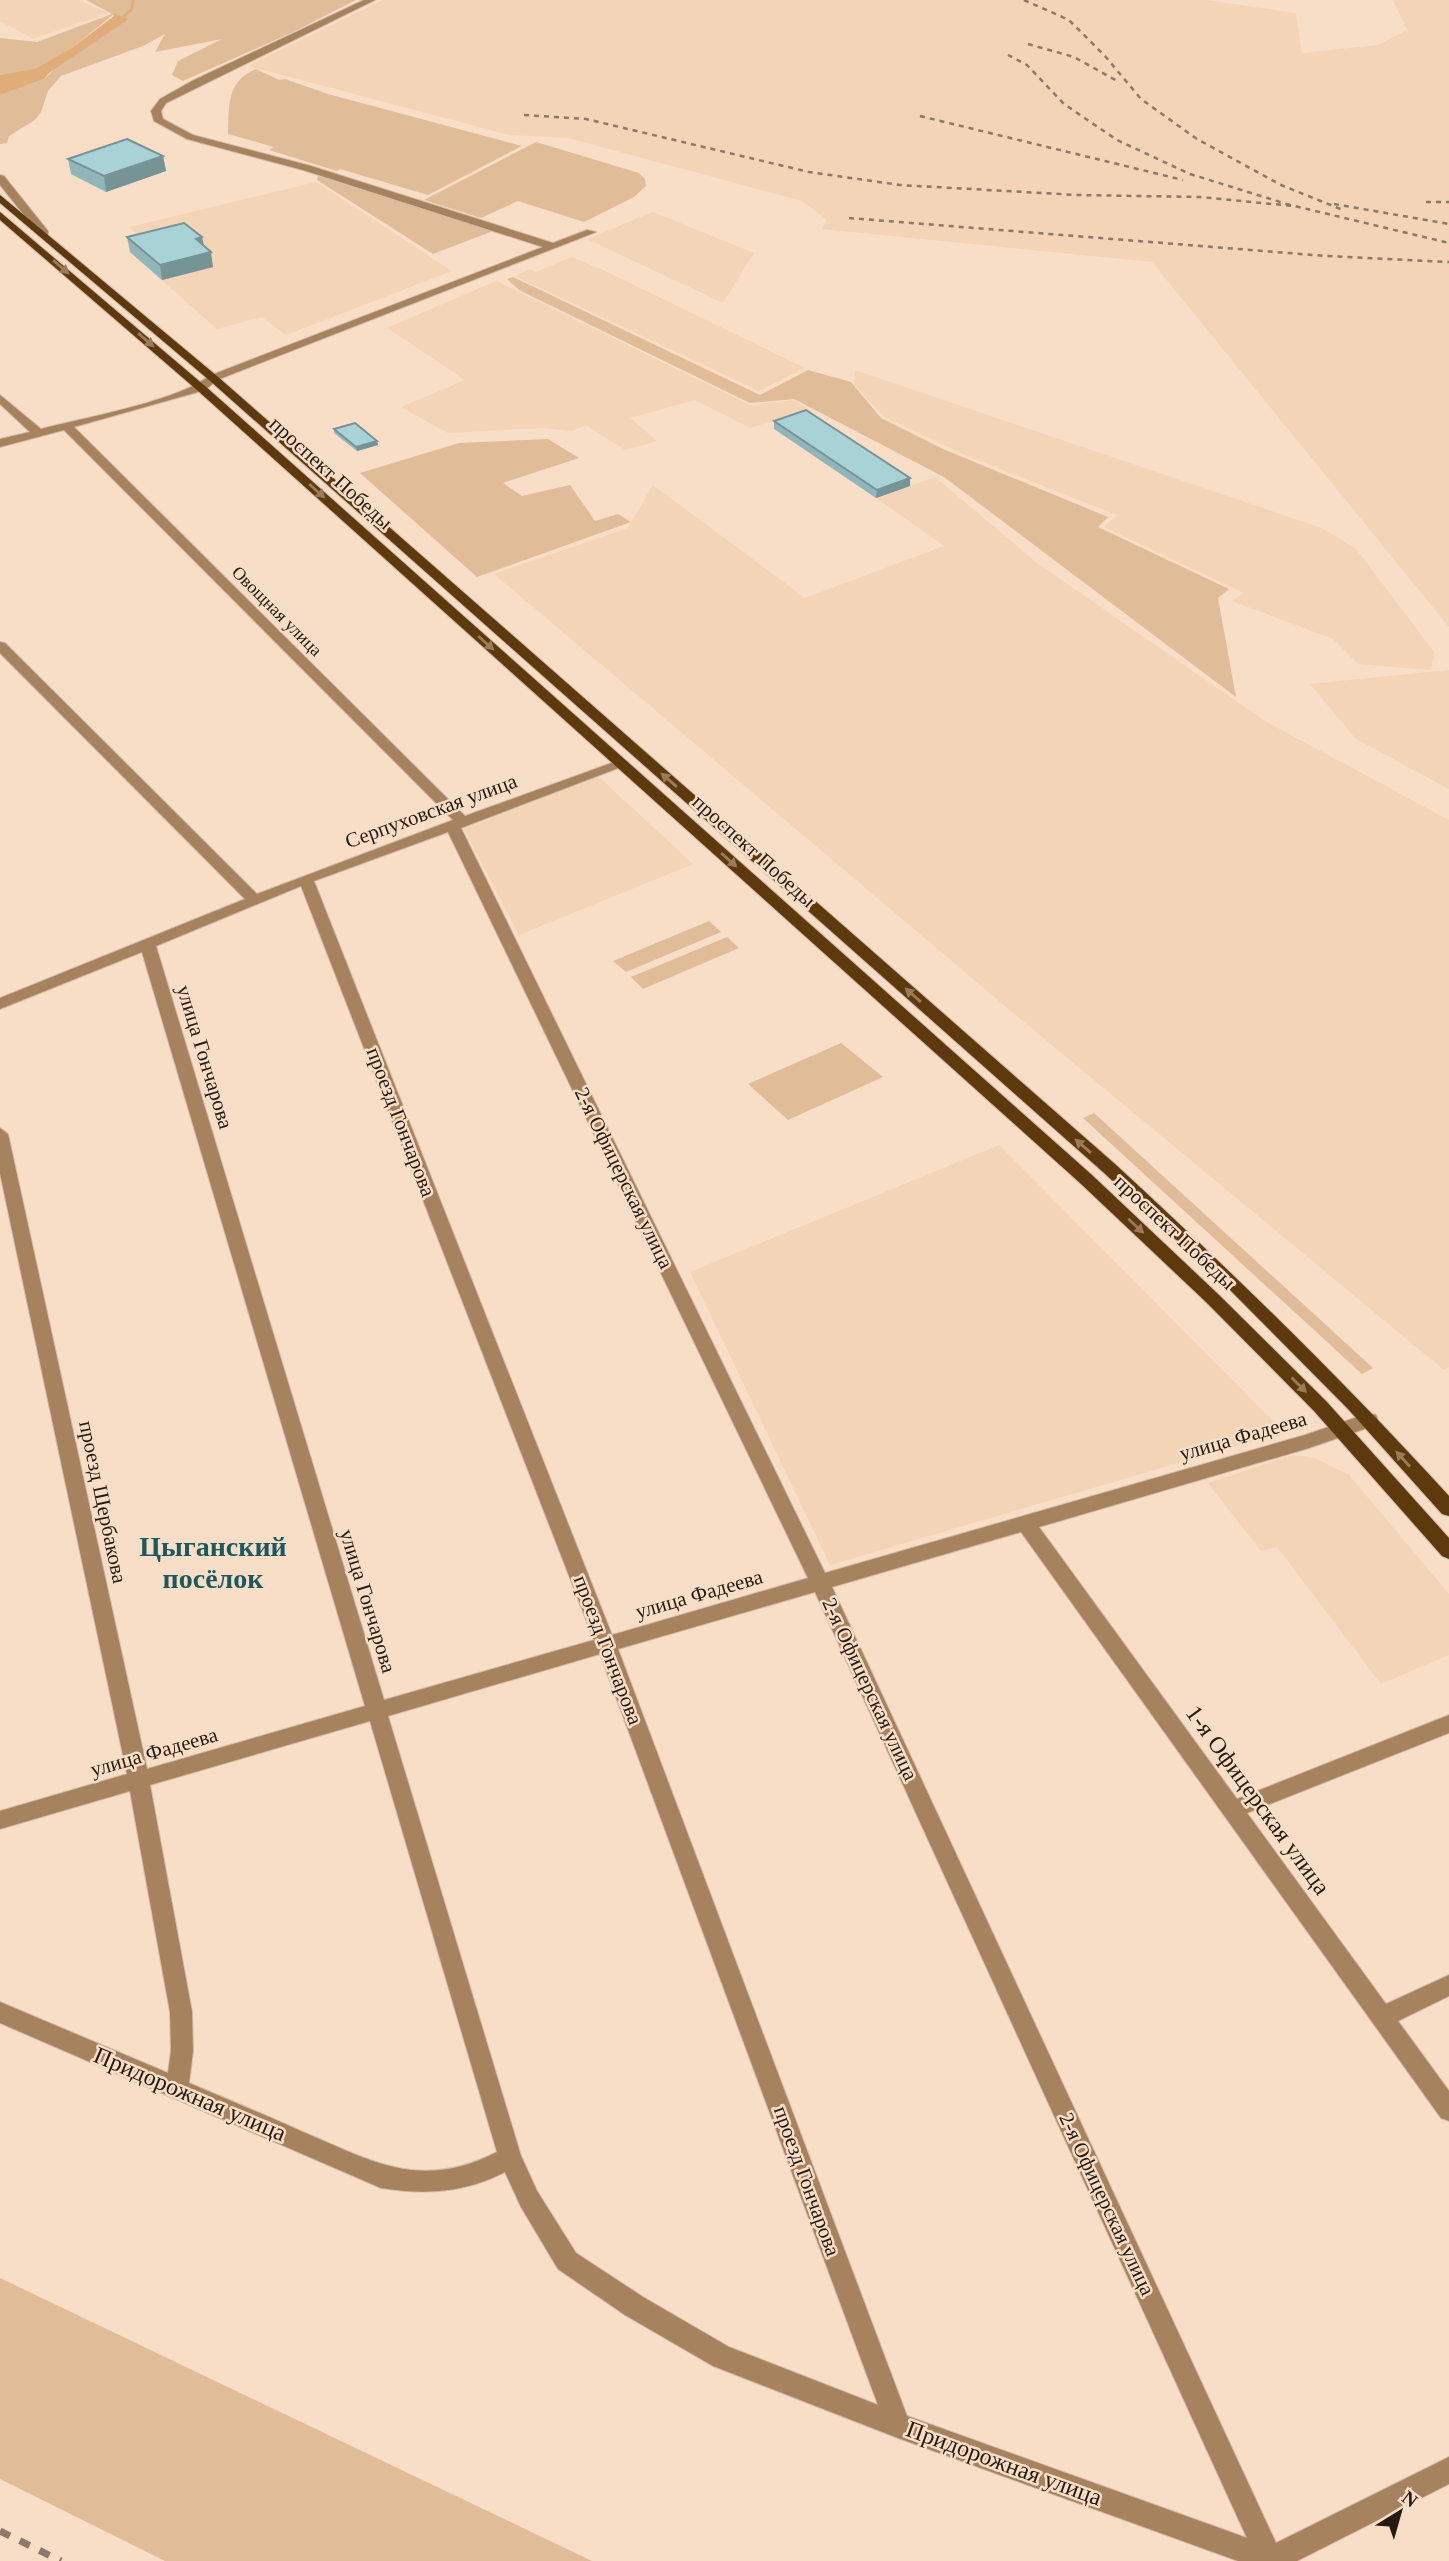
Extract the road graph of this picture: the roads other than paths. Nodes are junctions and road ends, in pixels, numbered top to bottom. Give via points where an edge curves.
1 (371, 0) edge
2 (0, 178) edge
3 (0, 198) edge
4 (0, 215) edge
5 (0, 220) edge
6 (590, 232) dead end
7 (44, 233) junction
8 (28, 238) junction
9 (551, 246) junction
10 (213, 378) junction
11 (201, 388) junction
12 (0, 398) edge
13 (66, 426) junction
14 (38, 433) junction
15 (0, 443) edge
16 (0, 646) edge
17 (622, 764) junction
18 (457, 823) junction
19 (306, 880) junction
20 (254, 899) junction
21 (147, 943) junction
22 (0, 1003) edge
23 (0, 1134) edge
24 (1369, 1420) junction
25 (1342, 1430) junction
26 (1449, 1509) edge
27 (1025, 1522) junction
28 (1449, 1551) edge
29 (820, 1582) junction
30 (606, 1644) junction
31 (377, 1711) junction
32 (1449, 1724) edge
33 (139, 1780) junction
34 (1232, 1810) junction
35 (0, 1820) edge
36 (1449, 1985) edge
37 (0, 2011) edge
38 (1382, 2017) junction
39 (177, 2088) junction
40 (1449, 2110) edge
41 (510, 2157) junction
42 (567, 2262) joint
43 (898, 2425) junction
44 (1449, 2470) edge
45 (1271, 2560) edge

1 - 9 street via 163,101 156,111 159,121 190,137 307,168
2 - 7 street
3 - 7 main road, проспект Победы
4 - 8 main road, проспект Победы
5 - 8 street
6 - 9 street
7 - 10 main road, проспект Победы
8 -> 11 main road, проспект Победы
9 - 10 street
10 - 11 street
24 -> 10 main road, проспект Победы via 1236,1286 1109,1168
11 - 13 street
11 -> 17 main road, проспект Победы
12 - 14 street
13 - 14 street
13 - 18 street, Овощная улица
14 - 15 street
16 - 20 street
17 - 18 street, Серпуховская улица
17 -> 25 main road, проспект Победы via 1086,1179
18 - 19 street, Серпуховская улица
18 - 29 street, 2-я Офицерская улица
19 - 20 street, Серпуховская улица
19 - 30 street, проезд Гончарова
20 - 21 street, Серпуховская улица
21 - 22 street, Серпуховская улица
21 - 31 street, улица Гончарова
23 - 33 street, проезд Щербакова
24 - 25 street, улица Фадеева
26 -> 24 main road, проспект Победы
25 - 27 street, улица Фадеева
25 - 28 main road, проспект Победы
27 - 29 street, улица Фадеева
27 - 34 street, 1-я Офицерская улица
29 - 30 street, улица Фадеева
29 - 45 street, 2-я Офицерская улица
30 - 31 street, улица Фадеева
30 - 43 street, проезд Гончарова
31 - 33 street, улица Фадеева
31 - 41 street, улица Гончарова
32 - 34 street
33 - 35 street, улица Фадеева
33 - 39 street, проезд Щербакова via 181,2012
34 - 38 street, 1-я Офицерская улица
36 - 38 street
37 - 39 street, Придорожная улица
38 - 40 street, 1-я Офицерская улица
39 - 41 street, Придорожная улица via 381,2177 416,2182 454,2180 481,2173
41 - 42 street, улица Гончарова
42 - 43 street, Придорожная улица via 722,2357
43 - 45 street, Придорожная улица
44 - 45 street

